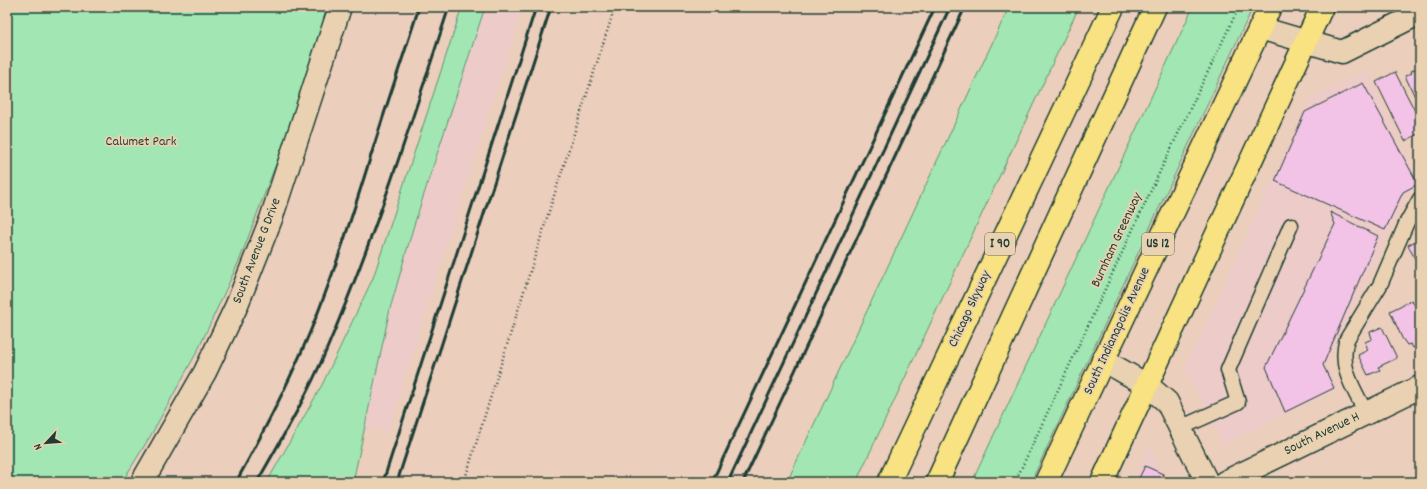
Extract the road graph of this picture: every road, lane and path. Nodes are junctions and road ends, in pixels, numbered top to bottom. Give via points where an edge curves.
1 (340, 7) edge
2 (615, 7) edge
3 (1113, 7) edge
4 (1155, 7) edge
5 (1239, 7) edge
6 (1270, 7) edge
7 (1322, 7) edge
8 (1420, 13) edge
9 (1260, 28) junction
10 (1306, 41) junction
11 (1420, 199) edge
12 (1291, 225) dead end
13 (1103, 360) junction
14 (1147, 385) junction
15 (1420, 387) edge
16 (1366, 413) junction
17 (1180, 428) junction
18 (142, 482) edge
19 (464, 482) edge
20 (889, 482) edge
21 (937, 482) edge
22 (1015, 482) edge
23 (1046, 482) edge
24 (1102, 482) edge
25 (1206, 482) edge
26 (1225, 482) edge

1 - 18 street, South Avenue G Drive via 271,219 236,307 201,379
2 - 19 path
3 - 20 main road, Chicago Skyway / I 90
4 - 21 main road
5 - 22 path, Burnham Greenway
6 - 9 main road, South Indianapolis Avenue / US 12
7 - 10 main road
8 - 10 street via 1342,52
9 - 10 street
9 - 13 main road, South Indianapolis Avenue / US 12
10 - 14 main road
11 - 16 lane via 1407,222 1380,285 1344,348 1343,358 1349,379
12 - 17 lane via 1228,370 1238,402
13 - 14 street
13 - 23 main road, South Indianapolis Avenue / US 12
14 - 17 street via 1167,402
14 - 24 main road
15 - 16 street, South Avenue H
16 - 26 street, South Avenue H
17 - 25 street

